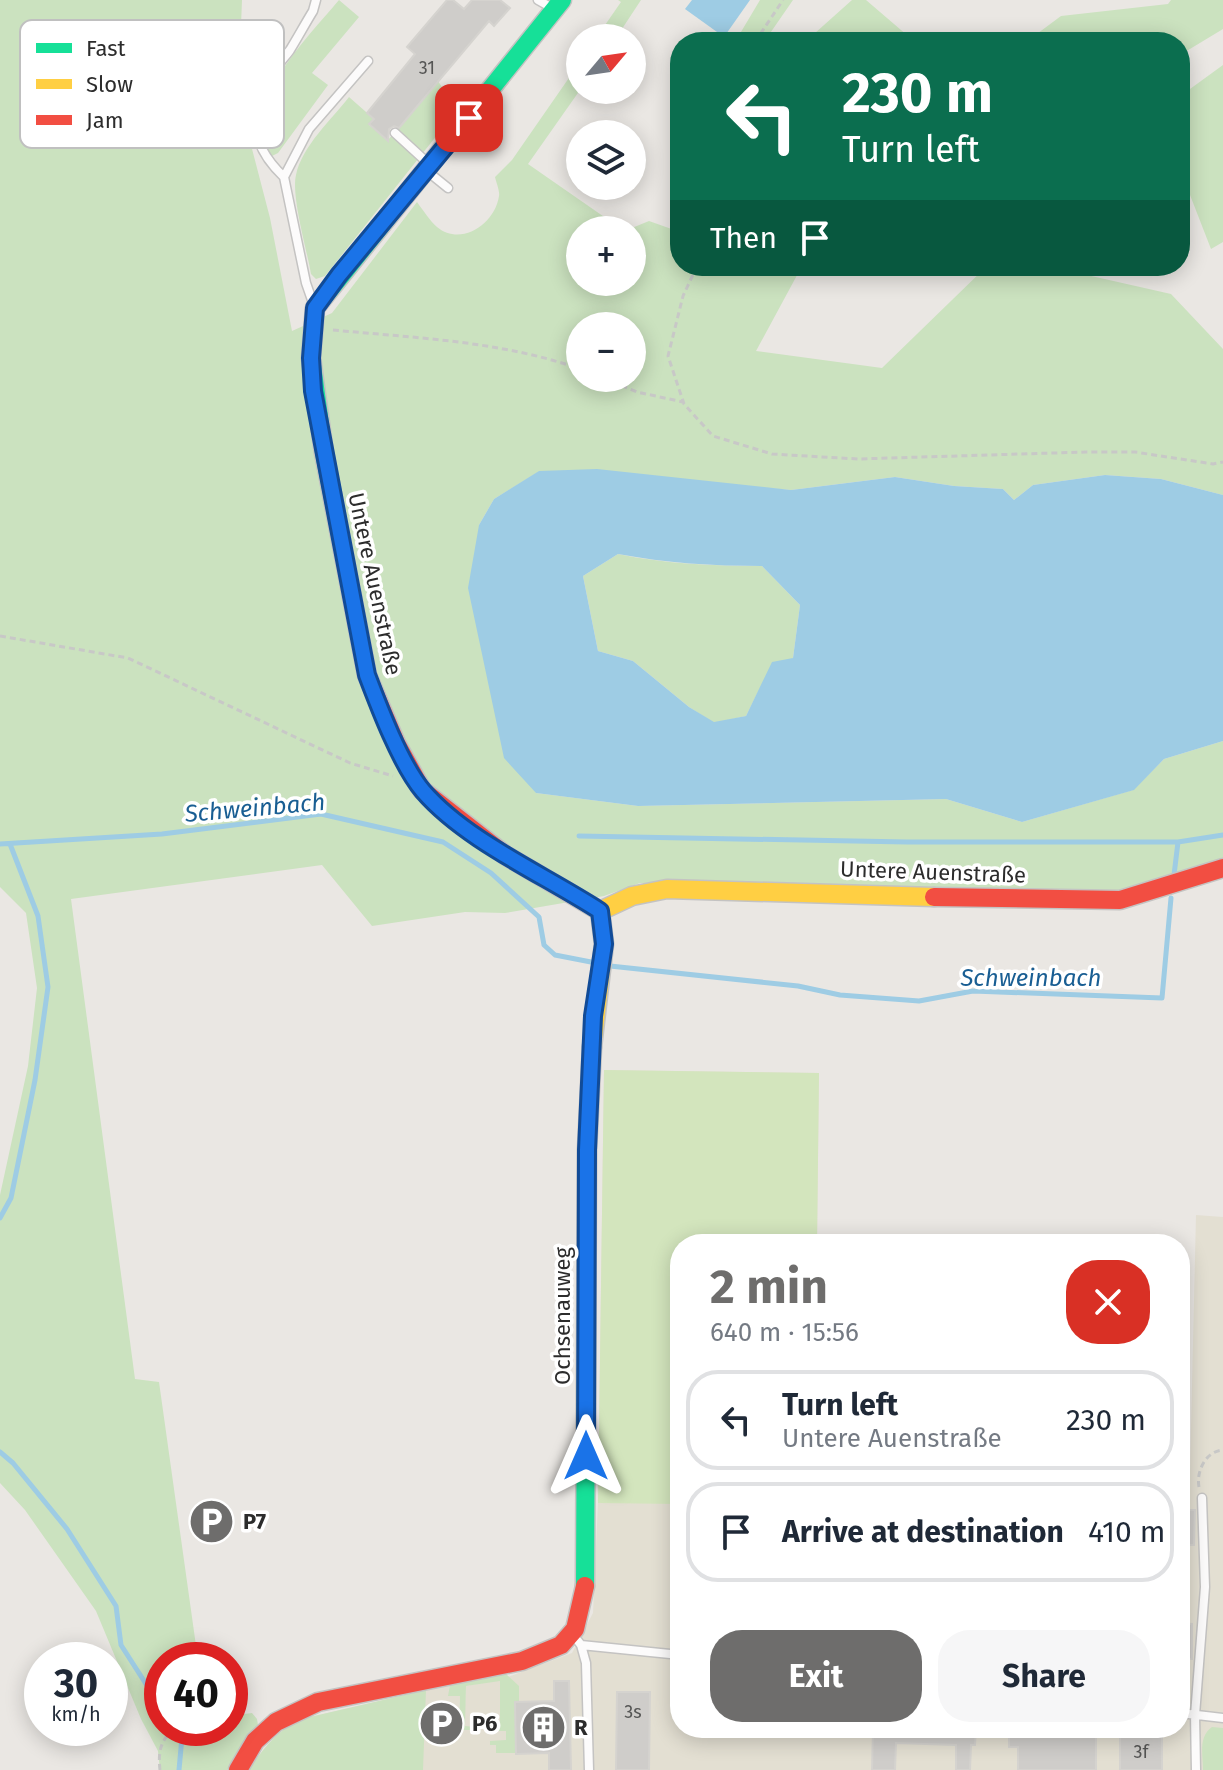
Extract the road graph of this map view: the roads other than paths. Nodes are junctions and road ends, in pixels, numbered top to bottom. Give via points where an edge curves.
1 (316, 0) edge
2 (552, 3) edge
3 (284, 56) edge
4 (368, 61) dead end
5 (395, 133) dead end
6 (260, 148) edge
7 (429, 168) junction
8 (284, 177) junction
9 (448, 188) dead end
10 (315, 308) junction
11 (1223, 868) edge
12 (600, 911) junction
13 (1202, 1498) road end
14 (577, 1640) junction
15 (670, 1654) edge
16 (1190, 1714) edge
17 (1195, 1715) junction
18 (1223, 1718) edge
19 (238, 1770) edge
20 (589, 1770) edge
21 (1196, 1770) edge

1 - 3 lane
2 - 7 street
4 - 8 lane via 309,129
5 - 7 lane
6 - 8 lane
7 - 9 lane
7 - 10 street
8 - 10 lane
10 - 12 street, Untere Auenstraße via 313,391 367,675 396,743 422,790 447,812 505,855
11 - 12 street, Untere Auenstraße via 1120,900 667,889 641,892
12 - 14 street, Ochsenauweg via 604,944 592,1037 587,1150 585,1589
13 - 17 lane via 1205,1587
14 - 15 lane
14 - 19 street via 522,1661 318,1702 276,1722 255,1741
14 - 20 lane via 586,1663
16 - 17 lane
17 - 18 lane
17 - 21 lane

